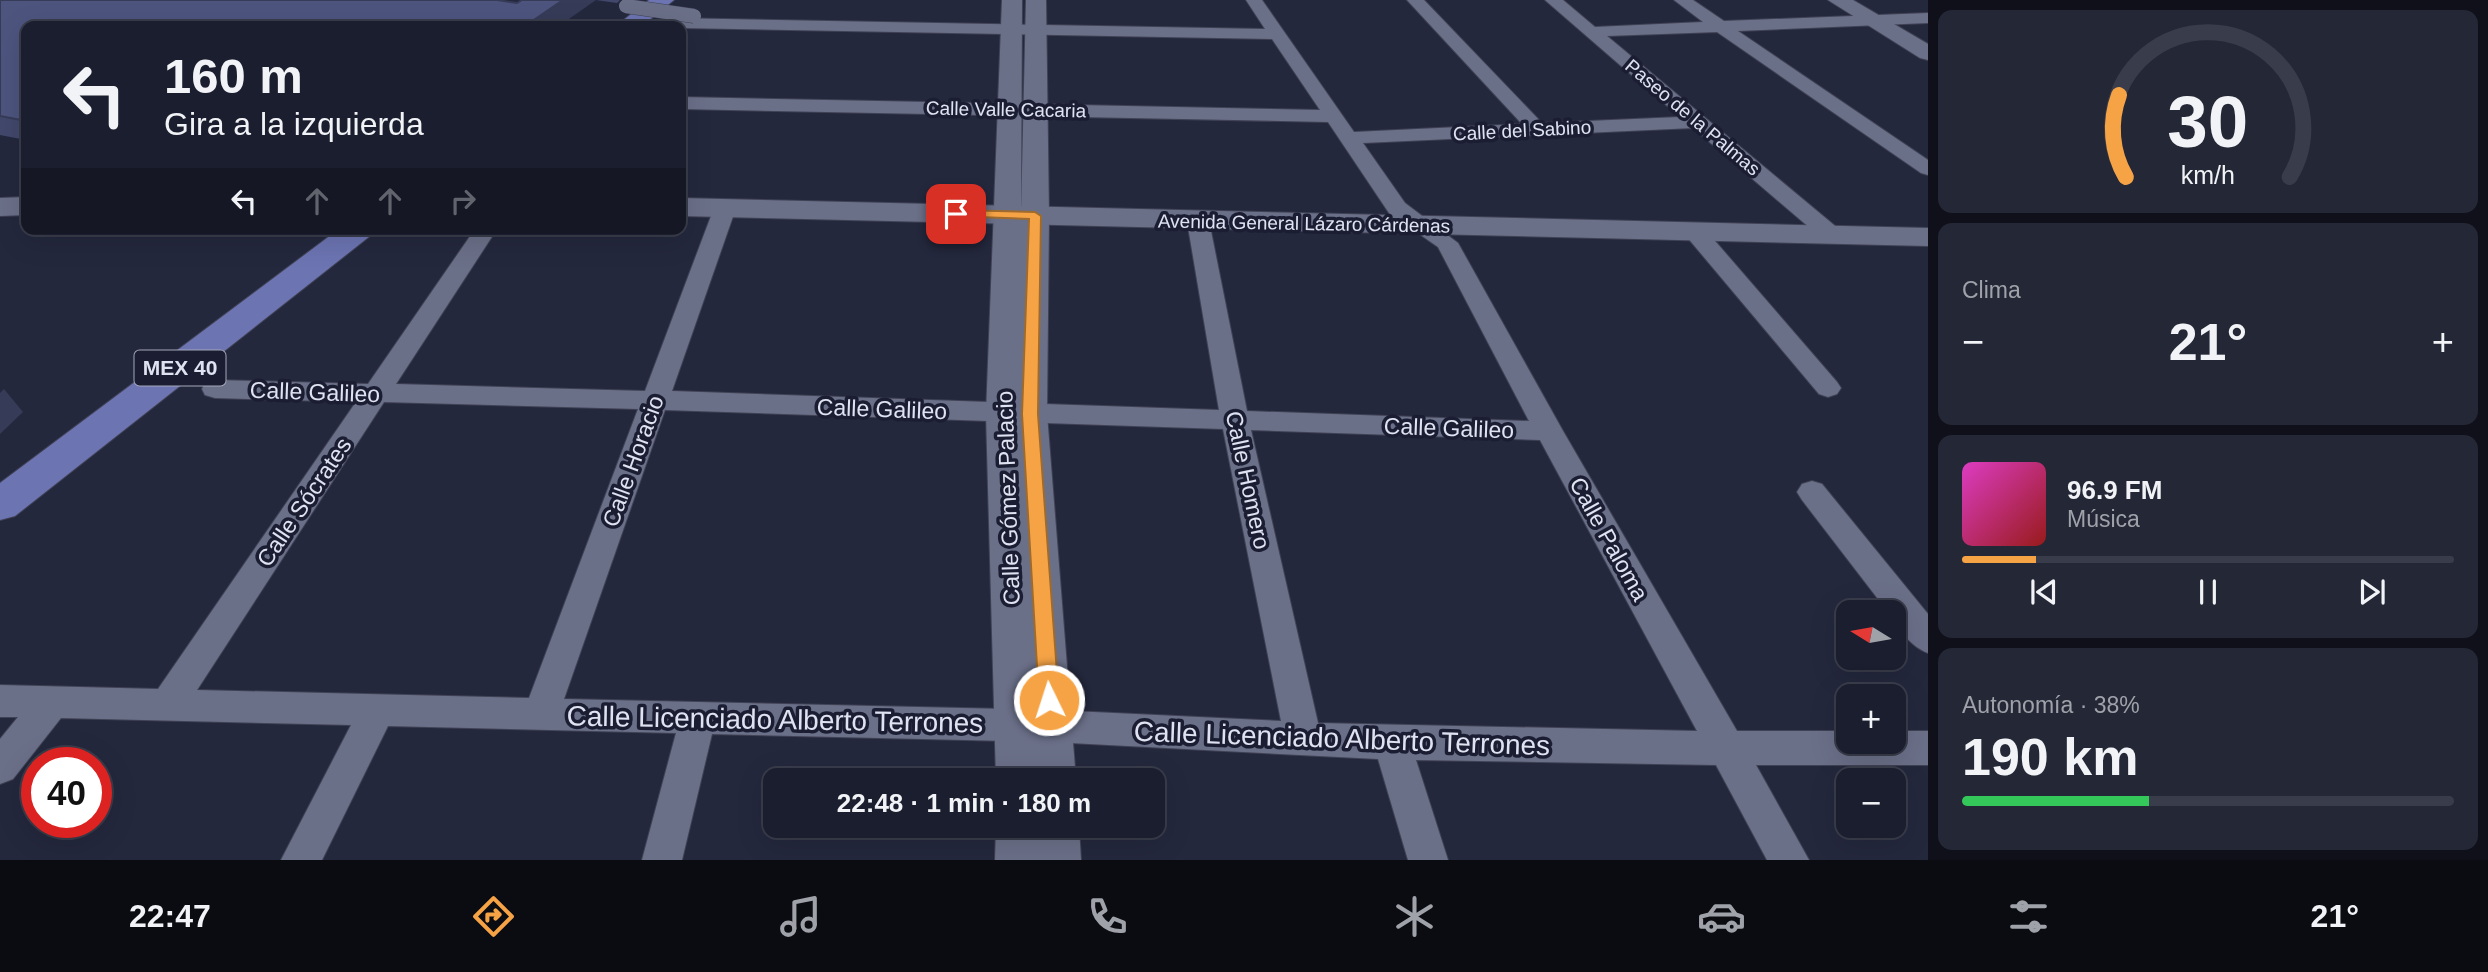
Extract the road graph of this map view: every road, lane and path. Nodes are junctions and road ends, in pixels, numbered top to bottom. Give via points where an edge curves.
1 (663, 0) edge
2 (1012, 0) edge
3 (1036, 0) edge
4 (1254, 0) edge
5 (1415, 0) edge
6 (1553, 0) edge
7 (1682, 0) edge
8 (1838, 0) edge
9 (627, 16) edge
10 (694, 16) dead end
11 (1928, 18) edge
12 (1873, 21) junction
13 (686, 23) edge
14 (1720, 27) junction
15 (1011, 28) junction
16 (1036, 29) junction
17 (1591, 32) junction
18 (1277, 34) junction
19 (1928, 53) edge
20 (686, 103) edge
21 (1010, 109) junction
22 (1035, 109) junction
23 (1332, 116) junction
24 (1698, 121) junction
25 (1537, 129) junction
26 (1347, 138) junction
27 (1928, 169) edge
28 (21, 206) edge
29 (0, 207) edge
30 (686, 208) edge
31 (725, 208) junction
32 (1021, 215) junction
33 (1198, 221) junction
34 (1422, 225) junction
35 (1695, 232) junction
36 (351, 235) edge
37 (482, 235) edge
38 (1832, 235) junction
39 (1928, 237) edge
40 (1828, 388) dead end
41 (215, 389) dead end
42 (376, 393) junction
43 (655, 400) junction
44 (1016, 414) junction
45 (1235, 420) junction
46 (1549, 431) junction
47 (1812, 492) dead end
48 (0, 505) edge
49 (1928, 639) edge
50 (0, 701) edge
51 (52, 702) junction
52 (168, 704) junction
53 (377, 709) junction
54 (541, 713) junction
55 (698, 718) junction
56 (1034, 726) junction
57 (1303, 738) junction
58 (1392, 743) junction
59 (1727, 748) junction
60 (1928, 748) edge
61 (0, 767) edge
62 (1022, 768) edge
63 (1049, 768) edge
64 (1020, 838) edge
65 (1055, 838) edge
66 (301, 860) edge
67 (662, 860) edge
68 (1020, 860) edge
69 (1056, 860) edge
70 (1428, 860) edge
71 (1789, 860) edge

1 - 9 main road
2 - 15 street
3 - 16 street
4 - 18 street, Calle Paloma
5 - 25 street
6 - 17 street, Paseo de la Palmas
7 - 14 street
8 - 12 street
9 - 10 street, bridge
11 - 12 street
12 - 14 street
12 - 19 street
13 - 15 street
14 - 17 street
14 - 27 street
15 - 16 street
15 - 21 street
16 - 18 street
16 - 22 street
17 - 24 street, Paseo de la Palmas
18 - 23 street, Calle Paloma
20 - 21 street, Calle Valle Cacaria
21 - 22 street, Calle Valle Cacaria
21 - 32 street
22 - 23 street, Calle Valle Cacaria
22 - 32 street
23 - 26 street, Calle Paloma
24 - 25 street, Calle del Sabino
24 - 38 street, Paseo de la Palmas
25 - 26 street, Calle del Sabino
26 - 34 street, Calle Paloma via 1397,208
28 - 29 main road
30 - 31 main road, Avenida General Lázaro Cárdenas
31 - 32 main road, Avenida General Lázaro Cárdenas
31 - 43 street, Calle Horacio
32 - 33 main road, Avenida General Lázaro Cárdenas
32 - 44 street, Calle Gómez Palacio
33 - 34 main road, Avenida General Lázaro Cárdenas
33 - 45 street, Calle Homero
34 - 35 main road, Avenida General Lázaro Cárdenas
34 - 46 street, Calle Paloma via 1447,243
35 - 38 main road, Avenida General Lázaro Cárdenas
35 - 40 street
36 - 48 main road, MEX 40
37 - 42 street, Calle Sócrates
38 - 39 main road, Avenida General Lázaro Cárdenas
41 - 42 street, Calle Galileo
42 - 43 street, Calle Galileo
42 - 52 street, Calle Sócrates
43 - 44 street, Calle Galileo
43 - 54 street, Calle Horacio
44 - 45 street, Calle Galileo
44 - 56 street, Calle Gómez Palacio
45 - 46 street, Calle Galileo
45 - 57 street, Calle Homero
46 - 59 street, Calle Paloma
47 - 49 street
50 - 51 street, Calle Licenciado Alberto Terrones
51 - 52 street, Calle Licenciado Alberto Terrones
51 - 61 street
52 - 53 street, Calle Licenciado Alberto Terrones
53 - 54 street, Calle Licenciado Alberto Terrones
53 - 66 street
54 - 55 street, Calle Licenciado Alberto Terrones
55 - 56 street, Calle Licenciado Alberto Terrones
55 - 67 street
56 - 57 street, Calle Licenciado Alberto Terrones
56 - 62 street, Calle Gómez Palacio
56 - 63 street, Calle Gómez Palacio
57 - 58 street, Calle Licenciado Alberto Terrones
58 - 59 street, Calle Licenciado Alberto Terrones
58 - 70 street
59 - 60 street, Calle Licenciado Alberto Terrones
59 - 71 street, Calle Paloma
64 - 68 street
65 - 69 street

